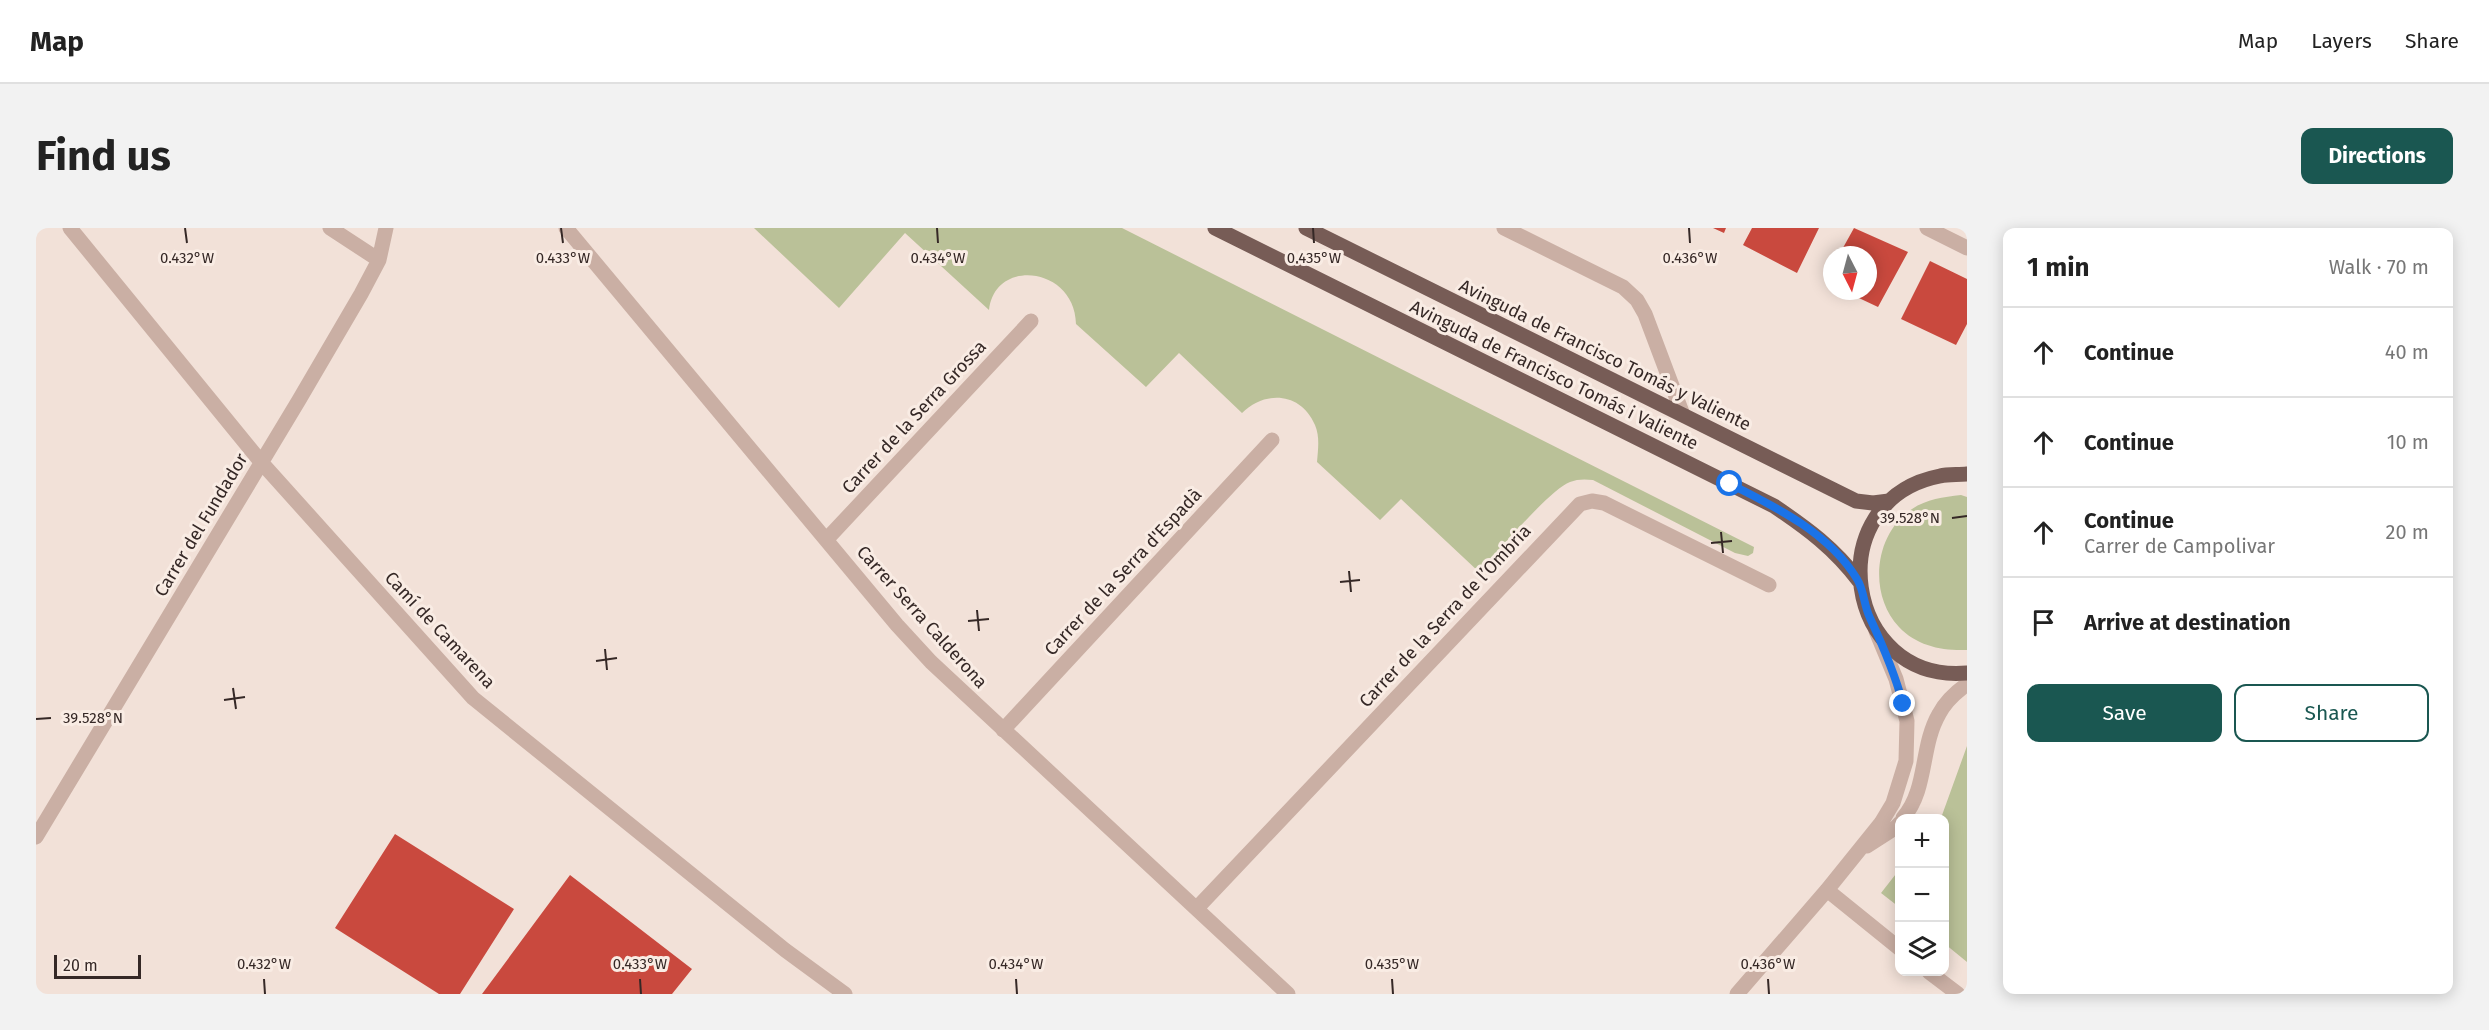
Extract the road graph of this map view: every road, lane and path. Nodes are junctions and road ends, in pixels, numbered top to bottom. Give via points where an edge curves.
1 (70, 228) edge
2 (330, 228) edge
3 (386, 228) edge
4 (566, 228) edge
5 (1215, 228) edge
6 (1306, 228) edge
7 (1504, 228) edge
8 (1927, 228) edge
9 (1967, 248) edge
10 (379, 260) junction
11 (1031, 321) dead end
12 (1683, 415) junction
13 (1272, 440) dead end
14 (261, 462) junction
15 (1967, 474) edge
16 (1889, 501) junction
17 (826, 540) junction
18 (1859, 581) junction
19 (1769, 585) dead end
20 (1873, 626) junction
21 (1967, 672) edge
22 (1967, 684) edge
23 (1003, 730) junction
24 (1907, 814) edge
25 (1895, 826) edge
26 (36, 837) edge
27 (1860, 850) junction
28 (1827, 890) junction
29 (1197, 908) junction
30 (1895, 946) edge
31 (1934, 976) edge
32 (845, 994) edge
33 (1288, 994) edge
34 (1737, 994) edge
35 (1958, 994) edge

1 - 14 street, Camí de Camarena
2 - 10 street
3 - 10 street, Carrer del Fundador
4 - 17 street, Carrer Serra Calderona
5 - 18 main road, Avinguda de Francisco Tomás i Valiente via 1774,506 1824,542
6 - 12 main road, Avinguda de Francisco Tomás y Valiente
7 - 12 street via 1623,287 1637,300
8 - 9 street
10 - 14 street, Carrer del Fundador
11 - 17 street, Carrer de la Serra Grossa
12 - 16 main road, Avinguda de Francisco Tomás y Valiente via 1856,501
13 - 23 street, Carrer de la Serra d'Espadà
14 - 26 street, Carrer del Fundador
14 - 32 street, Camí de Camarena via 473,698
15 - 16 main road via 1940,476 1911,486
16 - 18 main road via 1870,527 1861,553
17 - 23 street, Carrer Serra Calderona via 931,662
18 - 20 main road via 1863,604
19 - 29 street, Carrer de la Serra de l’Ombria via 1604,503 1580,504
20 - 21 main road via 1894,650 1921,666 1952,674
20 - 27 street via 1896,679 1908,737 1906,761 1893,803
22 - 24 street via 1938,715 1919,788
23 - 29 street, Carrer Serra Calderona
25 - 27 street
27 - 28 street
28 - 30 street
28 - 34 street
29 - 33 street, Carrer Serra Calderona
31 - 35 street

